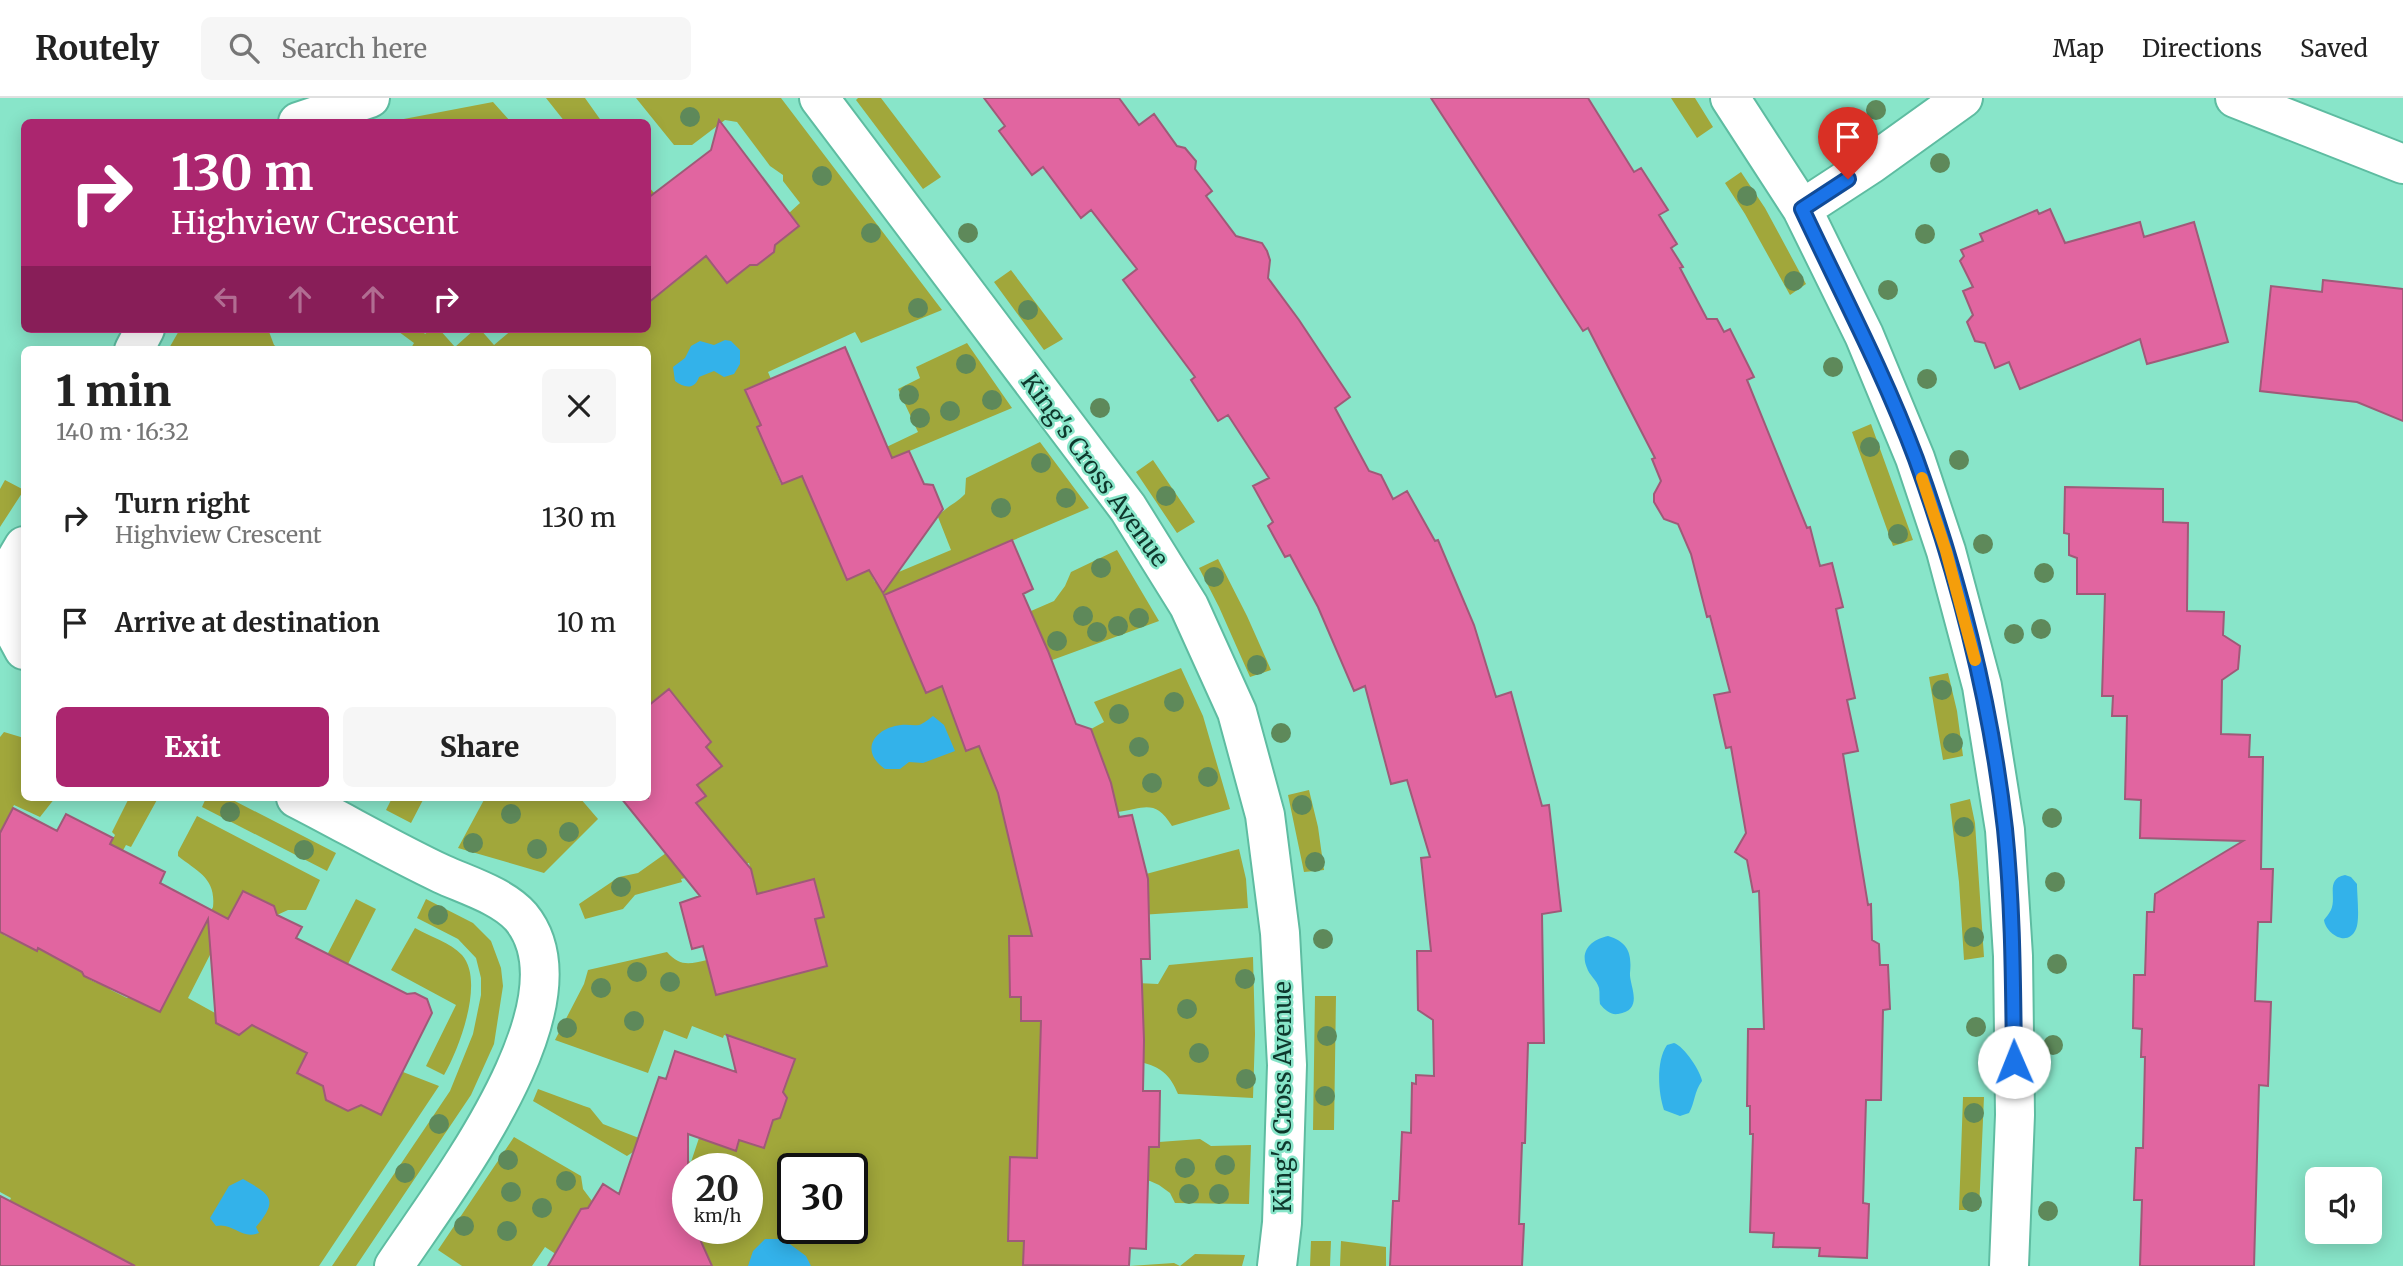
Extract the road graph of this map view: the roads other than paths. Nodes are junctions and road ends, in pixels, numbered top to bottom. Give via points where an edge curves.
1 (370, 98) edge
2 (819, 98) edge
3 (1730, 98) edge
4 (1963, 98) edge
5 (2235, 98) edge
6 (307, 119) edge
7 (2403, 164) edge
8 (1802, 209) junction
9 (21, 551) edge
10 (21, 644) edge
11 (302, 801) edge
12 (394, 1266) edge
13 (1277, 1266) edge
14 (2009, 1266) edge

1 - 6 street
2 - 13 street, King's Cross Avenue via 1128,508 1189,606 1237,712 1265,815 1280,933 1287,1065
3 - 8 street
4 - 8 street
5 - 7 street
8 - 14 street via 1864,335 1915,458 1946,551 1982,687 2005,830 2013,956 2015,1115
9 - 10 street via 5,578 4,613
11 - 12 street via 491,895 520,916 537,944 539,1003 509,1084

